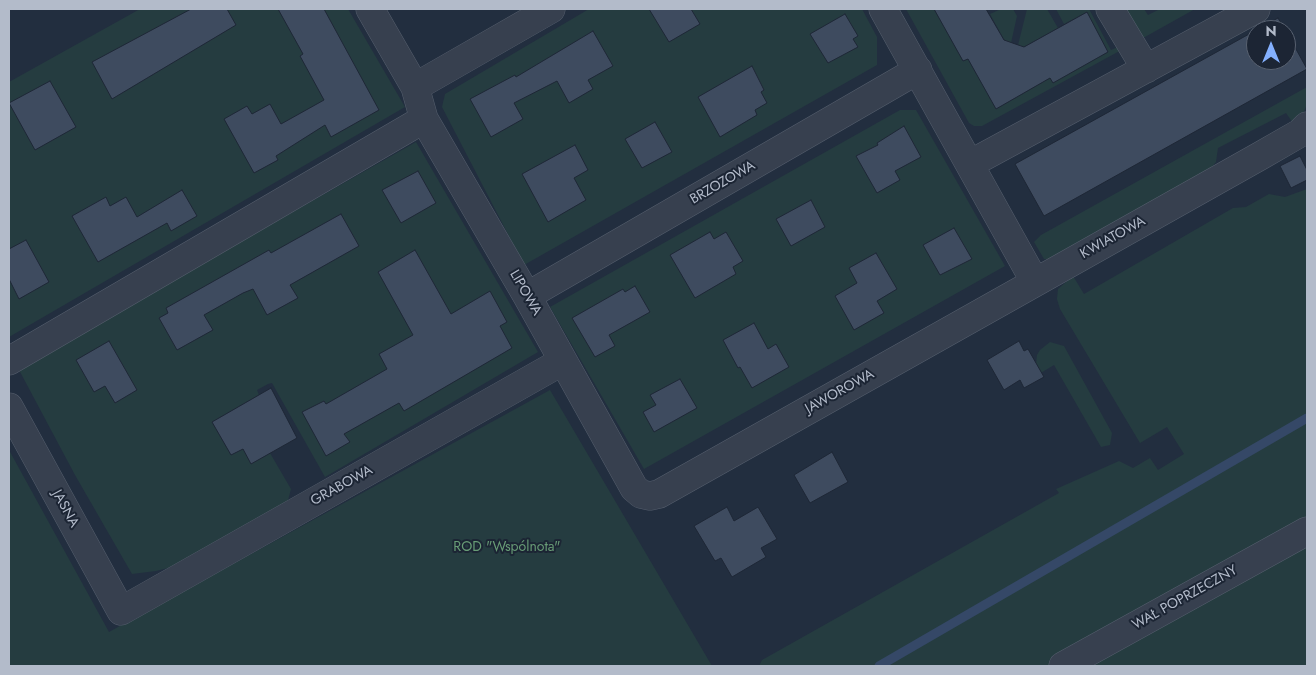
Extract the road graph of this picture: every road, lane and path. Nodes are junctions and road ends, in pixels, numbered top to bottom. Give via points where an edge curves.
1 (370, 9) edge
2 (550, 9) edge
3 (883, 9) edge
4 (1110, 9) edge
5 (1256, 9) edge
6 (1146, 69) junction
7 (918, 70) junction
8 (415, 87) junction
9 (424, 119) junction
10 (1307, 126) edge
11 (970, 164) junction
12 (1035, 282) junction
13 (527, 296) junction
14 (9, 361) edge
15 (564, 362) junction
16 (9, 407) edge
17 (644, 495) joint
18 (1307, 531) edge
19 (121, 611) joint
20 (1063, 666) edge

1 - 8 street, LIPOWA
2 - 8 street
3 - 7 street
4 - 6 street
5 - 6 street
6 - 11 street
7 - 11 street
7 - 13 street, BRZOZOWA
8 - 9 street, LIPOWA
9 - 13 street, LIPOWA
9 - 14 street
10 - 12 street, KWIATOWA via 1300,133
11 - 12 street
12 - 17 street, JAWOROWA via 659,494
13 - 15 street, LIPOWA
15 - 17 street, LIPOWA via 634,488
15 - 19 street, GRABOWA
16 - 19 street, JASNA
18 - 20 street, WAŁ POPRZECZNY

